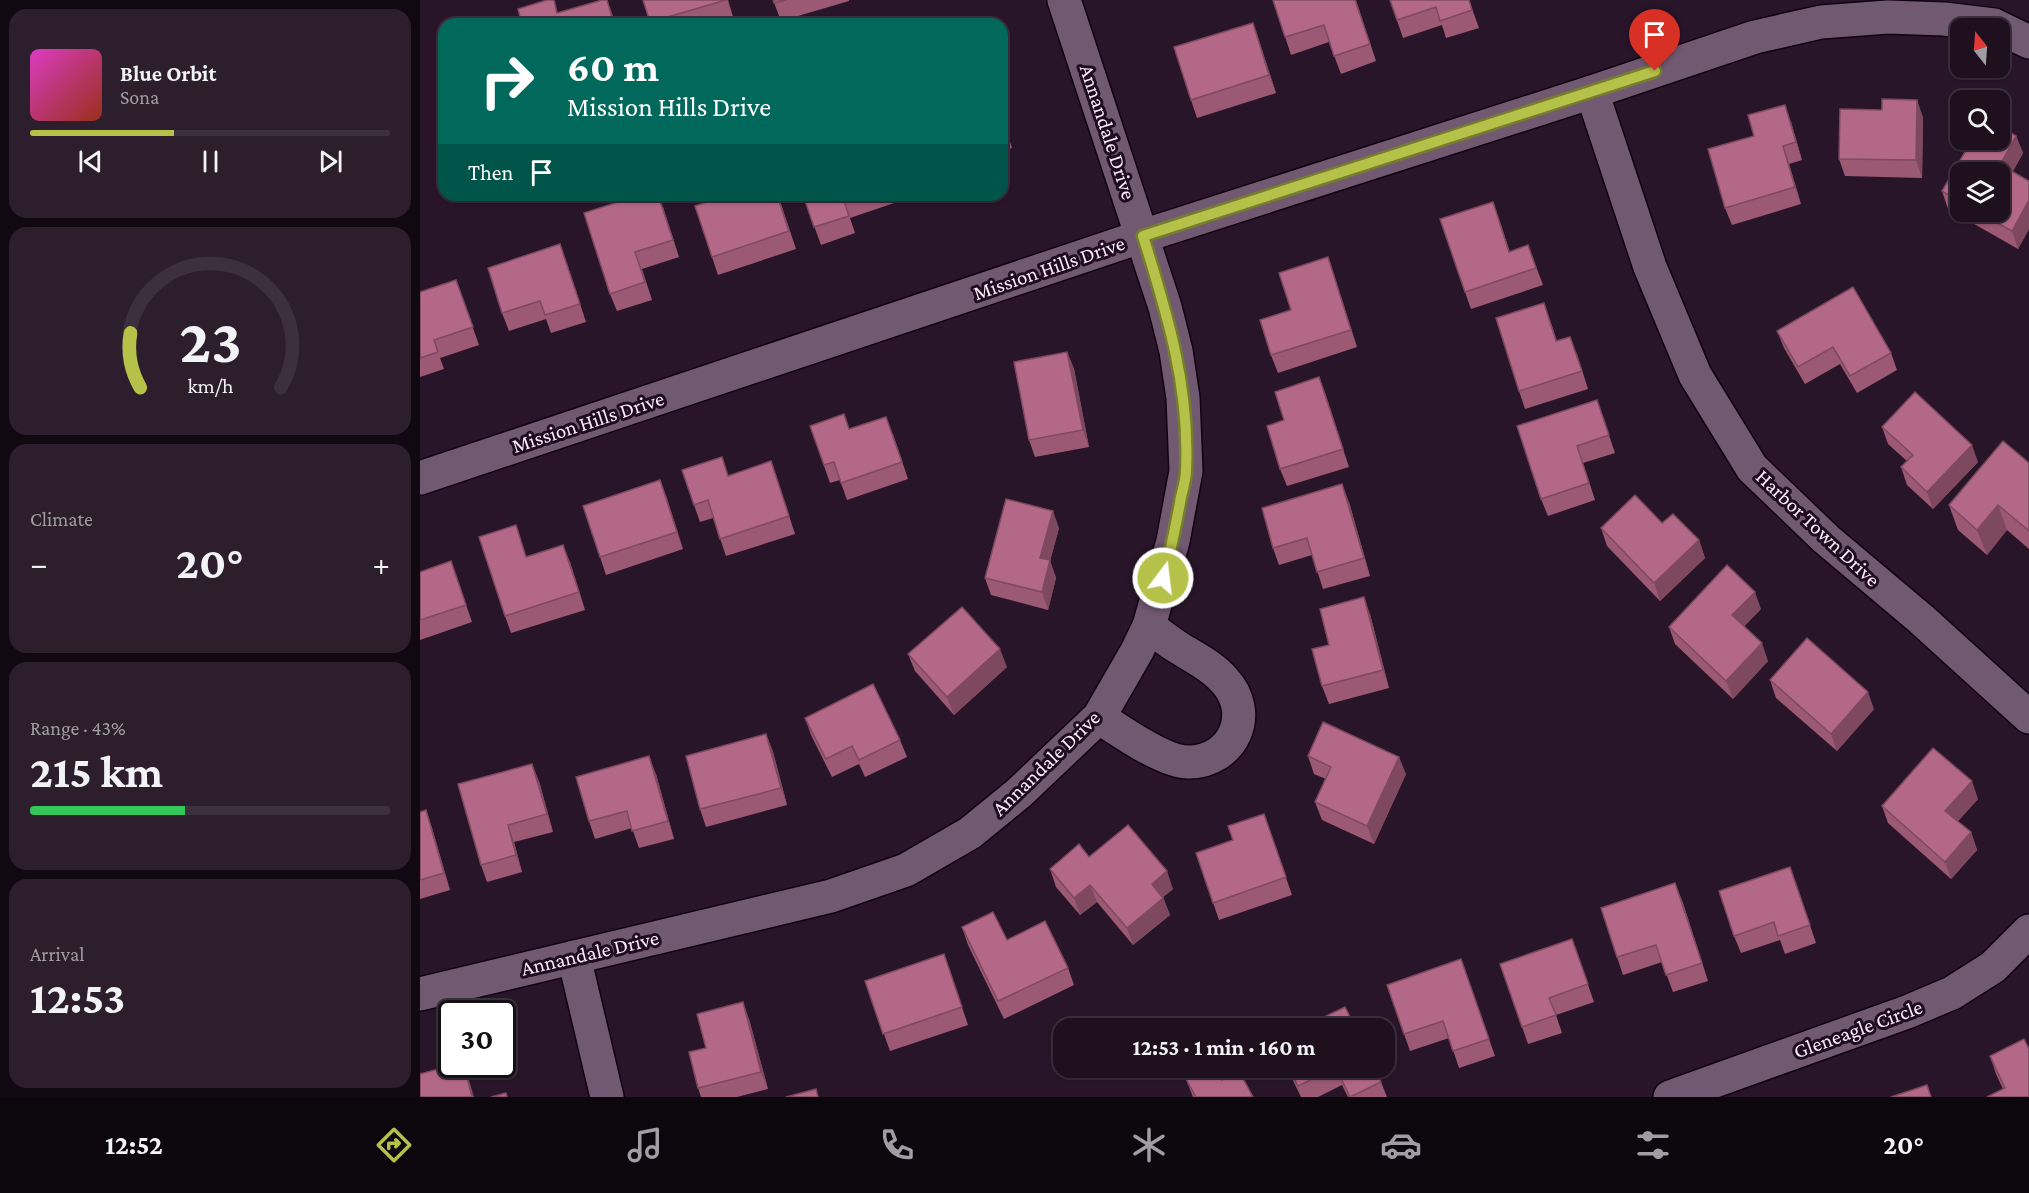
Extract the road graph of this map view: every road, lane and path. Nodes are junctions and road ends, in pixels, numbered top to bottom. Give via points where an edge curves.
1 (1064, 0) edge
2 (2029, 42) edge
3 (1592, 92) junction
4 (1143, 236) junction
5 (420, 478) edge
6 (1149, 626) junction
7 (1099, 717) junction
8 (2029, 717) edge
9 (2029, 931) edge
10 (574, 957) junction
11 (420, 994) edge
12 (607, 1097) edge
13 (1670, 1097) edge

1 - 4 street, Annandale Drive
2 - 3 street, Mission Hills Drive via 1994,25 1944,20 1888,17 1821,22 1755,37
3 - 4 street, Mission Hills Drive
3 - 8 street, Harbor Town Drive via 1650,267 1695,375 1752,468 1826,539
4 - 5 street, Mission Hills Drive
4 - 6 street, Annandale Drive via 1176,351 1186,471 1173,541
6 - 7 street, Annandale Drive
6 - 7 street via 1225,680 1238,710 1233,740 1224,751 1188,762 1132,739
7 - 10 street, Annandale Drive via 1019,793 970,833 906,870 831,896
9 - 13 street, Gleneagle Circle via 1993,967 1952,993
10 - 11 street, Annandale Drive
10 - 12 street

